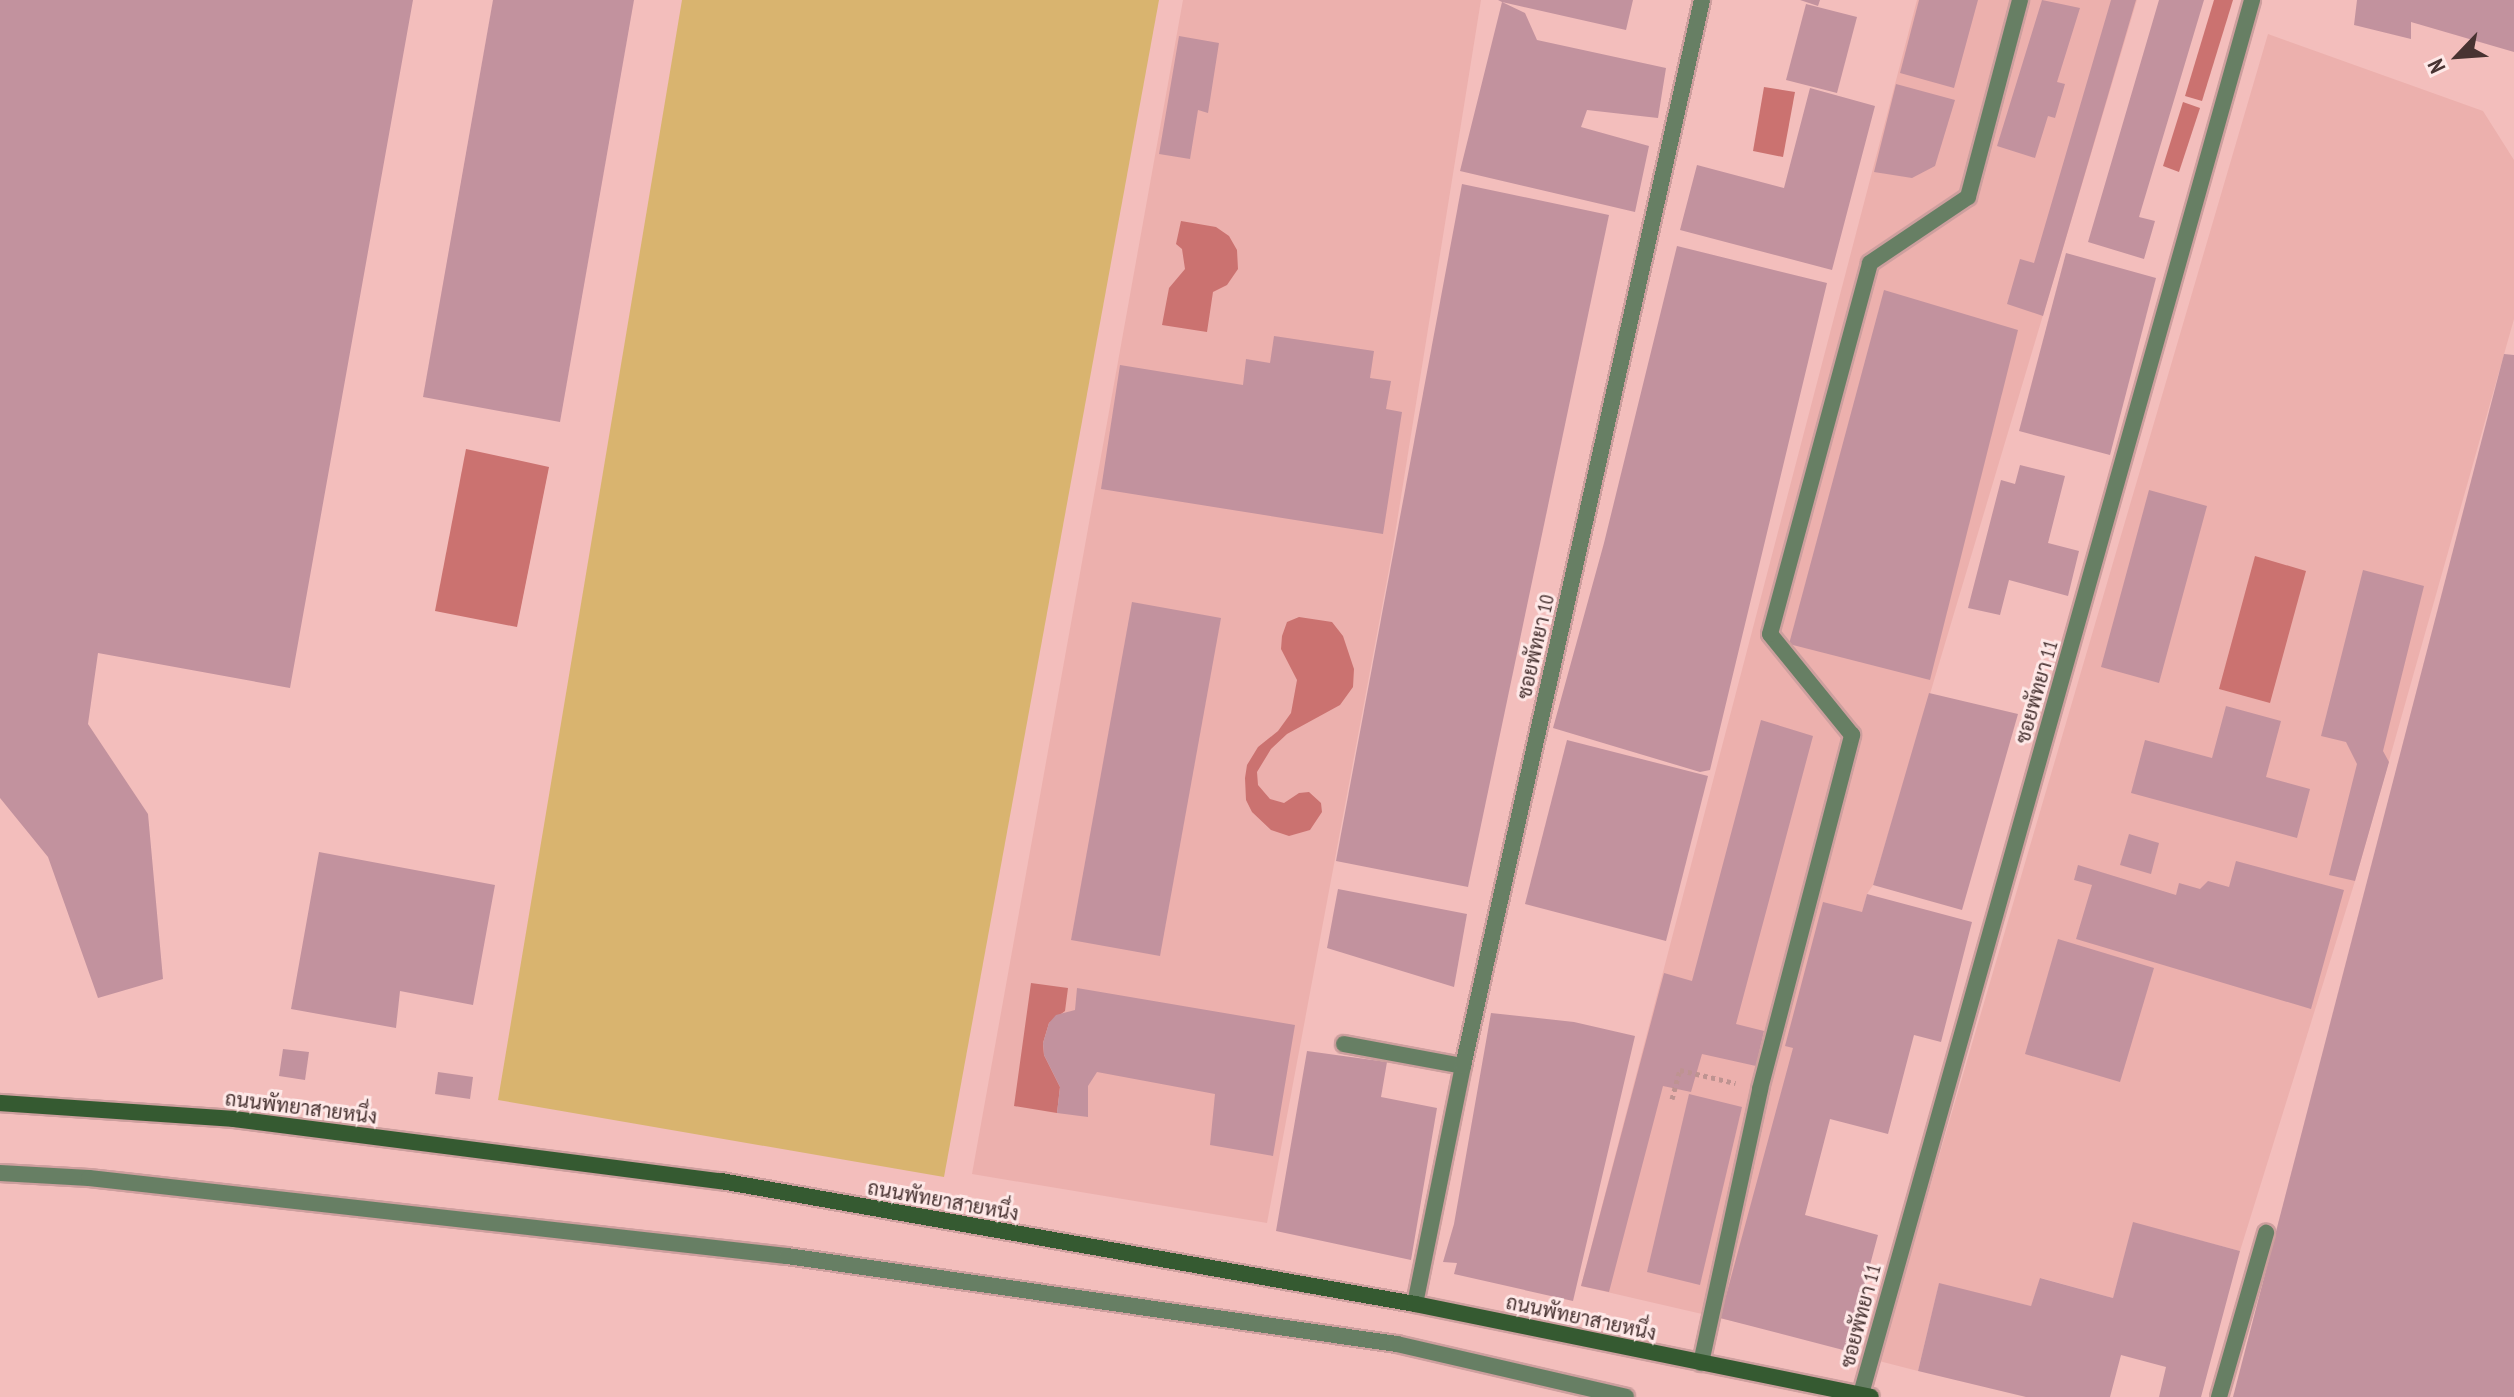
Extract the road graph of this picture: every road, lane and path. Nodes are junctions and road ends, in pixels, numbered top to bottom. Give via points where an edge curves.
1 (1702, 0) edge
2 (2020, 0) edge
3 (2252, 0) edge
4 (1344, 1044) dead end
5 (1463, 1066) junction
6 (1760, 1089) junction
7 (1672, 1099) dead end
8 (0, 1103) edge
9 (0, 1173) edge
10 (2266, 1233) dead end
11 (1415, 1304) junction
12 (1701, 1363) junction
13 (1866, 1396) edge
14 (1626, 1397) edge
15 (2219, 1397) edge

1 - 5 street, ซอยพัทยา 10
2 - 6 street via 1968,197 1870,263 1770,634 1852,735
3 - 13 street, ซอยพัทยา 11
4 - 5 street
5 - 11 street, ซอยพัทยา 10
6 - 7 path via 1680,1070
6 - 12 street
8 - 11 main road, ถนนพัทยาสายหนึ่ง via 234,1119 721,1181
9 - 14 street via 89,1178 787,1256 1397,1344
10 - 15 street
11 - 12 main road, ถนนพัทยาสายหนึ่ง
12 - 13 main road, ถนนพัทยาสายหนึ่ง

